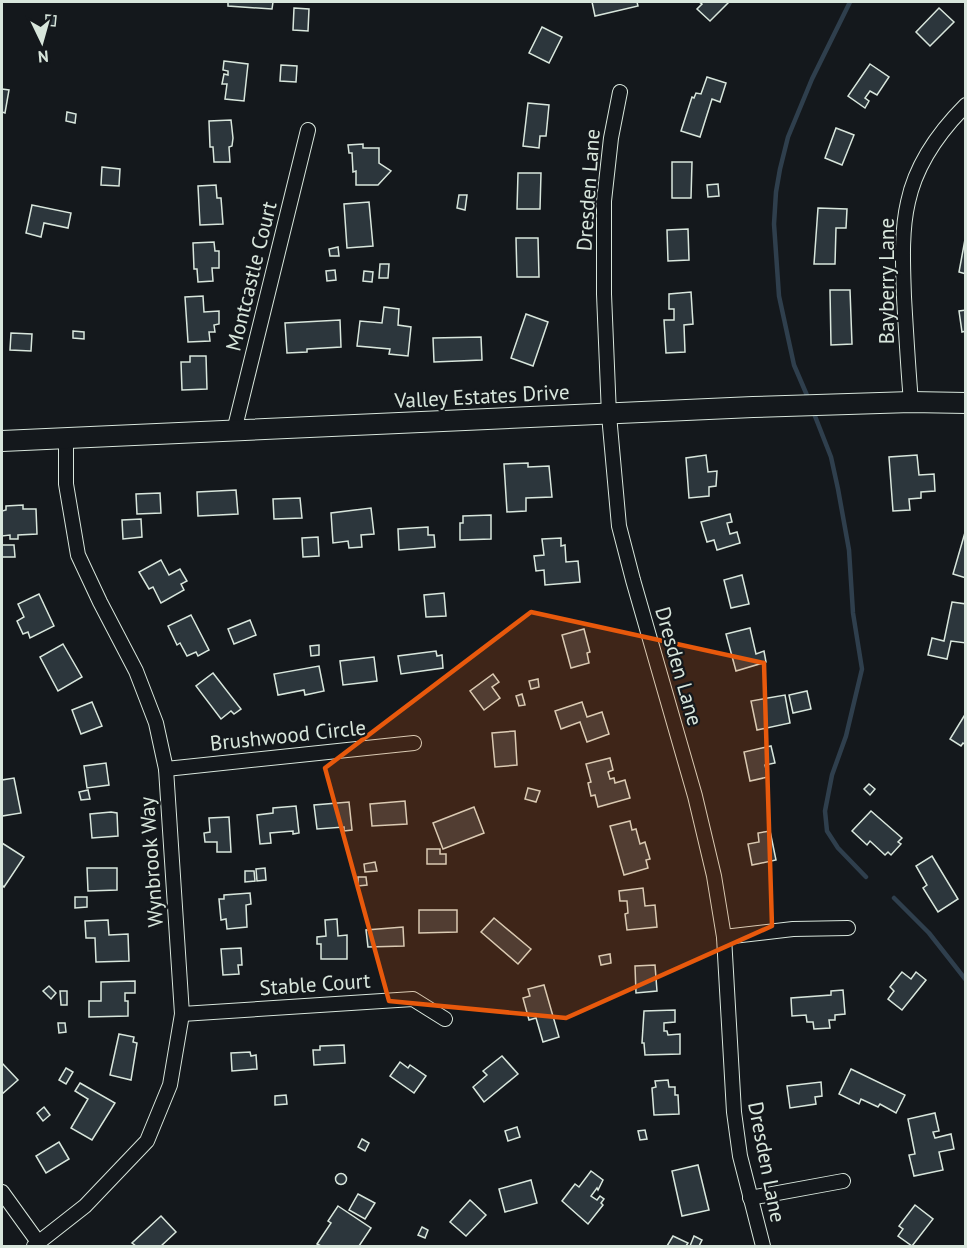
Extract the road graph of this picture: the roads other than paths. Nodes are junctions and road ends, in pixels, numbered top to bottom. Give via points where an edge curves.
1 (620, 92) dead end
2 (966, 105) edge
3 (308, 130) dead end
4 (911, 402) junction
5 (966, 403) edge
6 (609, 414) junction
7 (234, 431) junction
8 (66, 438) junction
9 (2, 441) edge
10 (414, 744) dead end
11 (166, 769) junction
12 (848, 928) dead end
13 (724, 937) junction
14 (182, 1014) junction
15 (445, 1019) dead end
16 (843, 1181) dead end
17 (2, 1192) edge
18 (750, 1198) junction
19 (36, 1244) edge
20 (763, 1246) edge

1 - 6 street, Dresden Lane via 604,201 603,294
2 - 4 street, Bayberry Lane via 944,127 928,152 908,202 903,267
3 - 7 street, Montcastle Court
4 - 5 street, Valley Estates Drive
4 - 6 street, Valley Estates Drive
6 - 7 street, Valley Estates Drive
6 - 13 street, Dresden Lane via 619,526 698,807
7 - 8 street, Valley Estates Drive
8 - 9 street, Valley Estates Drive
8 - 11 street, Wynbrook Way via 66,484 78,555 136,671 156,723
10 - 11 street, Brushwood Circle
11 - 14 street, Wynbrook Way
12 - 13 street
13 - 18 street, Dresden Lane via 734,1112
14 - 15 street, Stable Court via 413,999
14 - 19 street, Wynbrook Way via 170,1086 147,1141 85,1206
16 - 18 street
17 - 19 street
18 - 20 street, Dresden Lane

